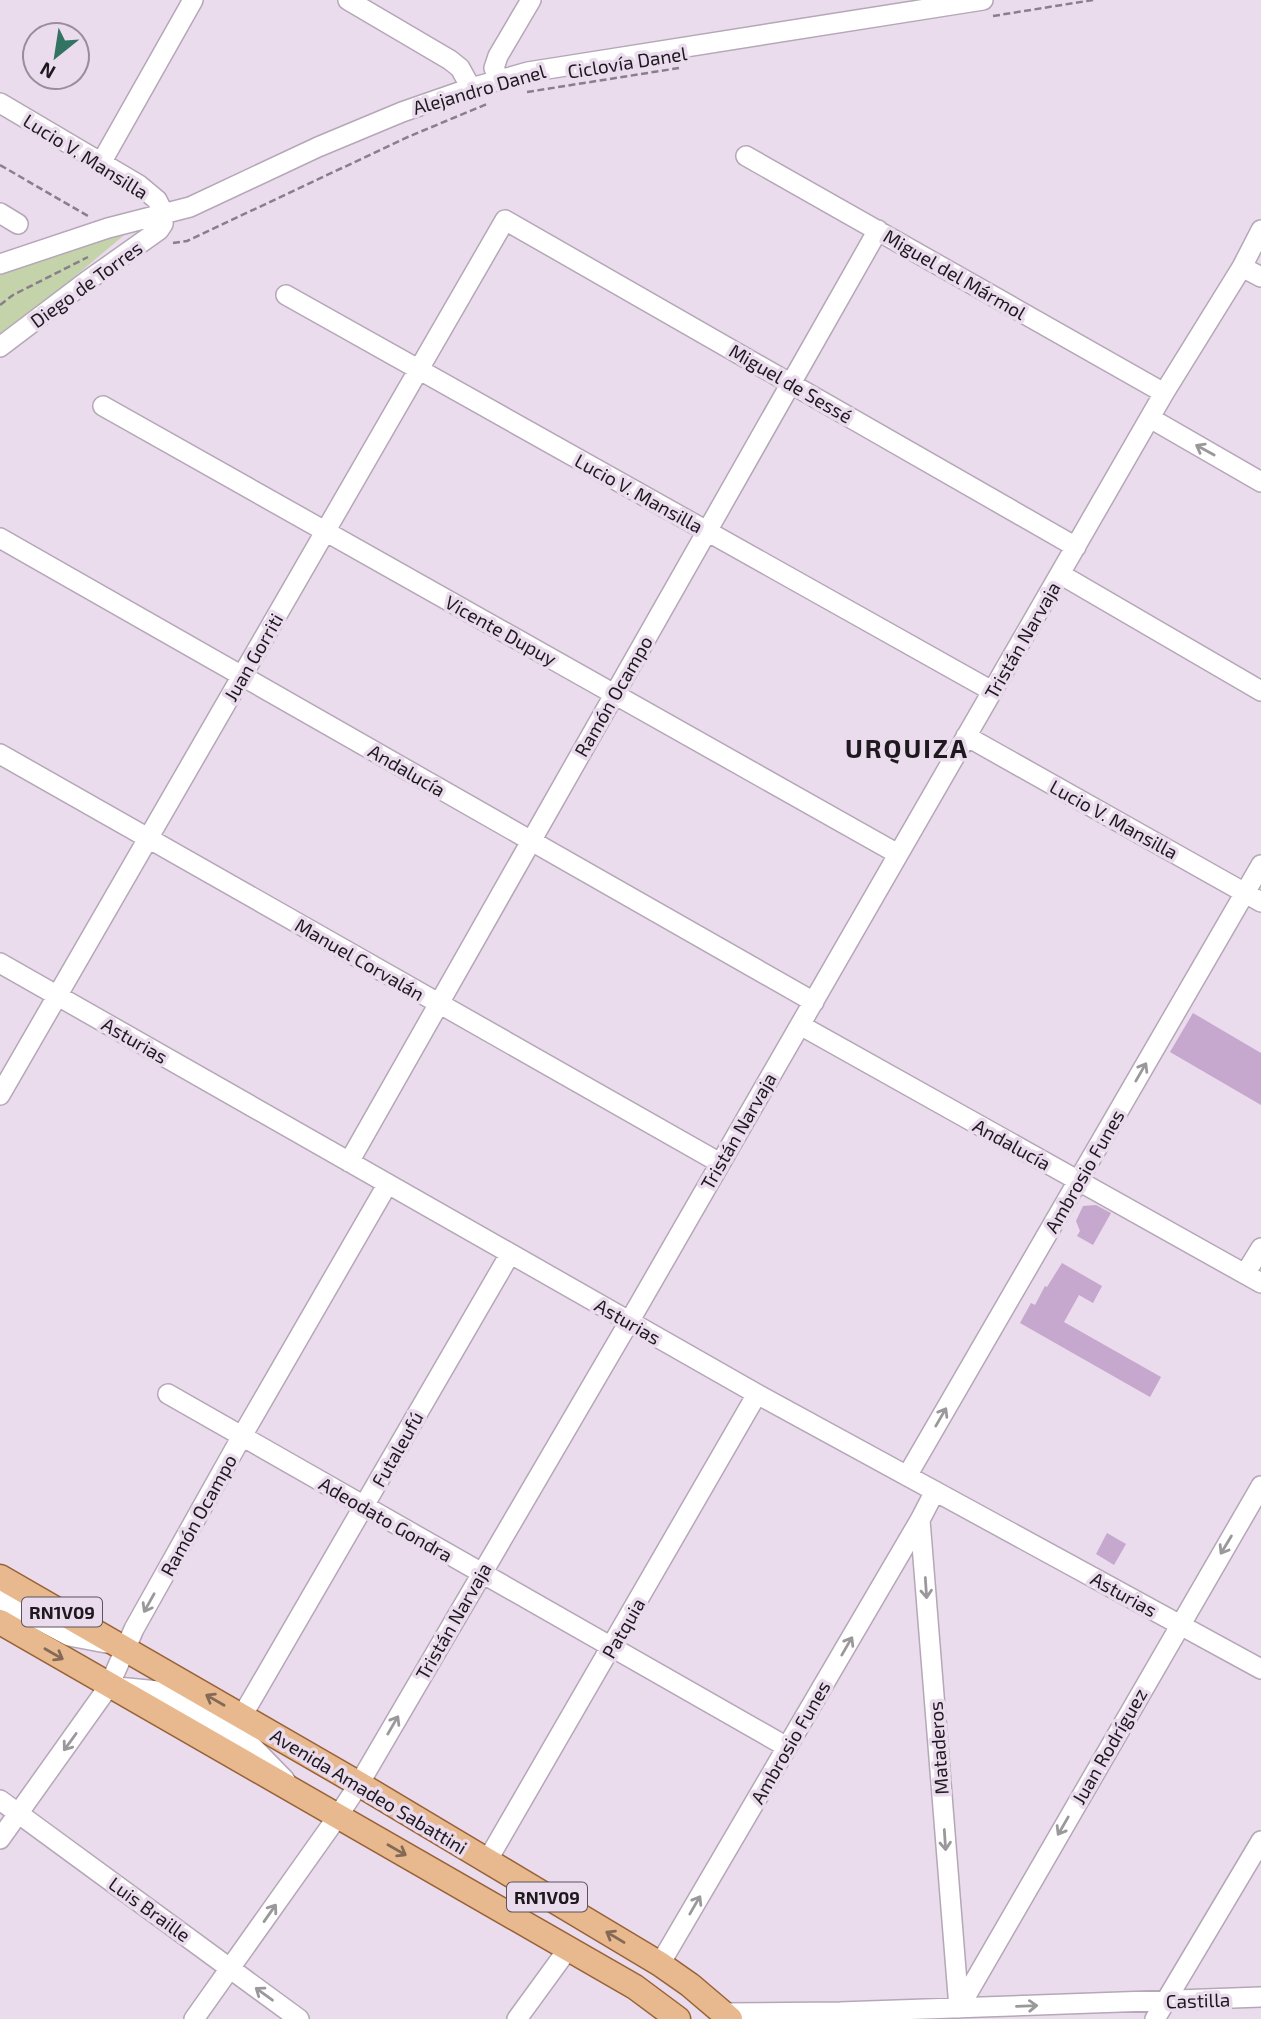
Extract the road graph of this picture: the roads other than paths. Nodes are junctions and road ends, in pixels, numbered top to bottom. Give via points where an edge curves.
1 (193, 0) edge
2 (348, 0) edge
3 (531, 0) edge
4 (875, 8) edge
5 (983, 9) edge
6 (499, 80) junction
7 (471, 88) junction
8 (0, 103) edge
9 (746, 156) dead end
10 (101, 163) junction
11 (0, 214) edge
12 (164, 214) junction
13 (505, 220) joint
14 (18, 224) dead end
15 (878, 230) junction
16 (1261, 230) edge
17 (0, 264) edge
18 (1242, 267) junction
19 (1261, 277) edge
20 (286, 295) dead end
21 (0, 347) edge
22 (419, 370) junction
23 (790, 383) junction
24 (1164, 393) junction
25 (103, 405) dead end
26 (1150, 418) junction
27 (1261, 481) edge
28 (326, 531) junction
29 (706, 531) junction
30 (0, 538) edge
31 (1076, 547) junction
32 (1060, 574) junction
33 (242, 676) junction
34 (992, 691) junction
35 (1261, 691) edge
36 (614, 694) junction
37 (966, 736) junction
38 (0, 754) edge
39 (149, 838) junction
40 (531, 841) junction
41 (898, 854) junction
42 (1261, 865) edge
43 (1253, 898) edge
44 (0, 963) edge
45 (58, 995) junction
46 (814, 1002) junction
47 (437, 1004) junction
48 (800, 1025) junction
49 (0, 1095) edge
50 (349, 1162) junction
51 (720, 1163) junction
52 (1078, 1181) junction
53 (387, 1185) junction
54 (1261, 1248) edge
55 (510, 1254) junction
56 (1253, 1278) edge
57 (629, 1322) junction
58 (168, 1394) dead end
59 (757, 1394) junction
60 (242, 1436) junction
61 (907, 1476) junction
62 (1261, 1486) edge
63 (935, 1491) junction
64 (363, 1506) junction
65 (920, 1520) junction
66 (481, 1573) junction
67 (0, 1577) edge
68 (0, 1599) edge
69 (0, 1622) edge
70 (1179, 1624) junction
71 (124, 1647) junction
72 (612, 1647) junction
73 (1261, 1668) edge
74 (109, 1686) junction
75 (242, 1716) junction
76 (787, 1747) junction
77 (359, 1784) junction
78 (0, 1800) edge
79 (18, 1813) junction
80 (338, 1816) junction
81 (0, 1839) edge
82 (1261, 1841) edge
83 (487, 1861) junction
84 (568, 1949) junction
85 (660, 1964) junction
86 (230, 1968) junction
87 (1261, 1997) edge
88 (1167, 2001) junction
89 (958, 2008) junction
90 (727, 2016) edge
91 (836, 2016) edge
92 (194, 2019) edge
93 (299, 2019) edge
94 (517, 2019) edge
95 (678, 2019) edge
96 (1155, 2019) edge

1 - 10 street
2 - 7 street via 450,60
3 - 6 street via 498,56 494,68
4 - 5 street, Alejandro Danel
4 - 6 street, Alejandro Danel
6 - 7 street, Alejandro Danel
7 - 12 street, Alejandro Danel via 390,117 205,201
8 - 10 street, Lucio V. Mansilla
9 - 15 street, Miguel del Mármol
10 - 12 street, Lucio V. Mansilla via 148,192
11 - 14 street
12 - 17 street, Alejandro Danel
12 - 21 street, Diego de Torres via 163,224 147,240
13 - 22 street, Juan Gorriti
13 - 23 street, Miguel de Sessé
15 - 23 street, Ramón Ocampo
15 - 24 street, Miguel del Mármol
16 - 18 street, Tristán Narvaja
18 - 19 street
18 - 24 street, Tristán Narvaja
20 - 22 street, Lucio V. Mansilla
22 - 28 street, Juan Gorriti
22 - 29 street, Lucio V. Mansilla
23 - 29 street, Ramón Ocampo
23 - 31 street, Miguel de Sessé
24 - 26 street, Tristán Narvaja
25 - 28 street, Vicente Dupuy
27 -> 26 street
26 - 31 street, Tristán Narvaja
28 - 33 street, Juan Gorriti
28 - 36 street, Vicente Dupuy
29 - 34 street, Lucio V. Mansilla
29 - 36 street, Ramón Ocampo
30 - 33 street, Andalucía
31 - 32 street, Tristán Narvaja
32 - 34 street, Tristán Narvaja
32 - 35 street
33 - 39 street, Juan Gorriti
33 - 40 street, Andalucía
34 - 37 street, Tristán Narvaja
36 - 40 street, Ramón Ocampo
36 - 41 street, Vicente Dupuy
37 - 41 street, Tristán Narvaja
37 - 43 street, Lucio V. Mansilla
38 - 39 street, Manuel Corvalán
39 - 45 street, Juan Gorriti
39 - 47 street, Manuel Corvalán
40 - 46 street, Andalucía
40 - 47 street, Ramón Ocampo
41 - 46 street, Tristán Narvaja
42 - 43 street, Ambrosio Funes
52 -> 43 street, Ambrosio Funes
44 - 45 street, Asturias
45 - 49 street, Juan Gorriti
45 - 50 street, Asturias
46 - 48 street, Tristán Narvaja
47 - 50 street, Ramón Ocampo
47 - 51 street, Manuel Corvalán
48 - 51 street, Tristán Narvaja
48 - 52 street, Andalucía
50 - 53 street, Asturias
51 - 57 street, Tristán Narvaja
52 - 56 street, Andalucía
61 -> 52 street, Ambrosio Funes
53 - 55 street, Asturias
53 - 60 street, Ramón Ocampo
54 - 56 street
55 - 57 street, Asturias
55 - 64 street, Futaleufú
57 - 59 street, Asturias
57 - 66 street, Tristán Narvaja
58 - 60 street, Adeodato Gondra
59 - 61 street, Asturias
59 - 72 street, Patquia
60 - 64 street, Adeodato Gondra
60 -> 71 street, Ramón Ocampo
61 - 63 street, Asturias
62 -> 70 street, Juan Rodríguez
63 - 65 street
63 - 70 street, Asturias
64 - 66 street, Adeodato Gondra
64 - 75 street, Futaleufú
76 -> 65 street, Ambrosio Funes
65 -> 89 street, Mataderos
66 - 72 street, Adeodato Gondra
77 -> 66 street, Tristán Narvaja
67 - 71 main road, Avenida Amadeo Sabattini / RN1V09
68 - 71 street via 69,1636
69 -> 74 main road, Avenida Amadeo Sabattini / RN1V09
70 - 73 street, Asturias
70 -> 89 street, Juan Rodríguez
71 - 74 street, Ramón Ocampo
75 -> 71 main road, Avenida Amadeo Sabattini / RN1V09
72 - 76 street, Adeodato Gondra
72 - 83 street, Patquia
74 -> 79 street, Ramón Ocampo
74 - 80 main road, Avenida Amadeo Sabattini / RN1V09
75 - 77 main road, Avenida Amadeo Sabattini / RN1V09
85 -> 76 street, Ambrosio Funes
77 - 80 street, Tristán Narvaja
77 - 83 main road, Avenida Amadeo Sabattini / RN1V09
78 - 79 street, Luis Braille
79 - 81 street, Ramón Ocampo
79 - 86 street, Luis Braille
80 -> 84 main road, Avenida Amadeo Sabattini / RN1V09
86 -> 80 street, Tristán Narvaja
82 - 88 street
85 -> 83 main road, Avenida Amadeo Sabattini / RN1V09
84 - 94 street
84 - 95 main road, Avenida Amadeo Sabattini / RN1V09 via 635,1987
85 - 90 main road, Avenida Amadeo Sabattini / RN1V09
86 - 92 street, Tristán Narvaja
93 -> 86 street, Luis Braille
87 - 88 street, Castilla
89 -> 88 street, Castilla
88 - 96 street
89 - 91 street, Castilla
90 - 91 street, Castilla

